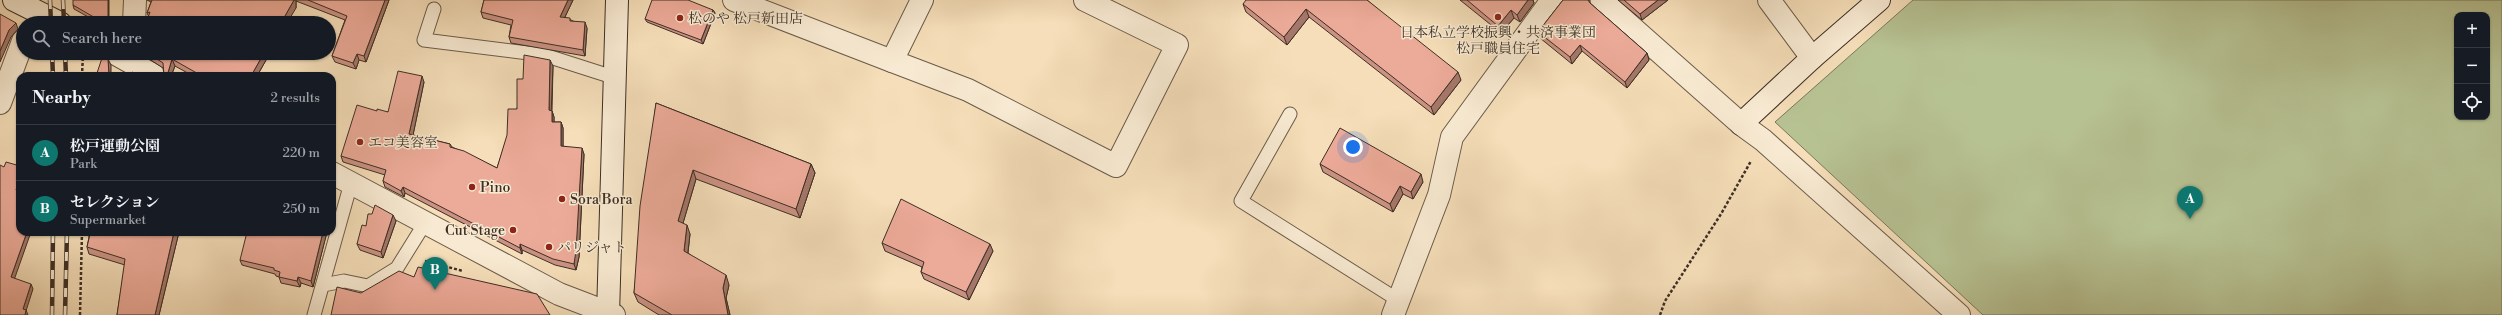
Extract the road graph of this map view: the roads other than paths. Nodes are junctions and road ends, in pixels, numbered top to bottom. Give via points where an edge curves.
1 (14, 0) edge
2 (135, 0) edge
3 (617, 0) edge
4 (734, 0) edge
5 (922, 0) edge
6 (1085, 0) edge
7 (1552, 0) edge
8 (1601, 0) edge
9 (1769, 0) edge
10 (1879, 0) edge
11 (434, 9) dead end
12 (31, 16) edge
13 (134, 16) edge
14 (1812, 58) junction
15 (16, 60) edge
16 (135, 60) edge
17 (892, 61) junction
18 (150, 72) edge
19 (616, 78) junction
20 (0, 103) edge
21 (1290, 114) dead end
22 (1741, 124) junction
23 (336, 175) edge
24 (351, 183) junction
25 (425, 223) junction
26 (323, 285) junction
27 (1396, 308) edge
28 (610, 314) edge
29 (314, 315) edge
30 (1959, 315) edge

1 - 12 street
2 - 13 street
3 - 19 street
4 - 17 street
5 - 17 street
6 - 17 street via 1176,45 1116,166 968,90
7 - 27 street via 1452,137 1440,195
8 - 22 street
9 - 14 street
10 - 14 street
11 - 19 lane via 424,40 544,55
14 - 22 street
15 - 20 street
16 - 18 street
19 - 28 street
21 - 27 lane via 1241,201
22 - 30 street via 1764,140
23 - 24 street
24 - 25 street
24 - 26 lane
25 - 26 lane via 397,268 368,286 344,281
25 - 28 street via 559,294
26 - 29 lane

